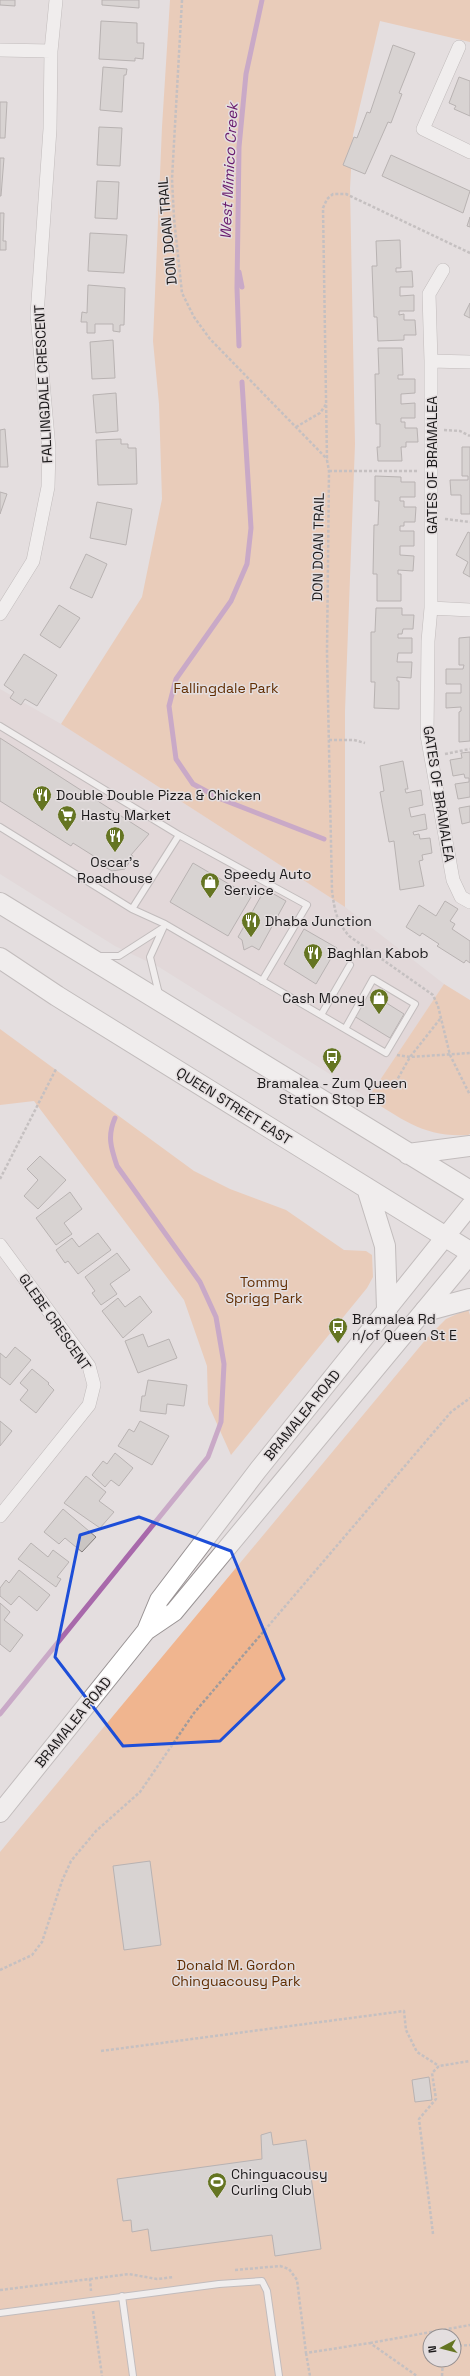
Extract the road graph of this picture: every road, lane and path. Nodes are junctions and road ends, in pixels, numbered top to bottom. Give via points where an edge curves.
1 (56, 0) edge
2 (182, 0) edge
3 (459, 47) dead end
4 (0, 50) edge
5 (51, 51) junction
6 (470, 152) edge
7 (470, 254) edge
8 (443, 270) dead end
9 (431, 361) junction
10 (470, 362) edge
11 (327, 403) junction
12 (296, 427) junction
13 (432, 430) junction
14 (470, 436) edge
15 (327, 460) junction
16 (329, 471) junction
17 (432, 471) junction
18 (432, 518) junction
19 (470, 522) edge
20 (431, 608) junction
21 (470, 610) edge
22 (0, 614) edge
23 (0, 726) edge
24 (329, 740) junction
25 (365, 743) dead end
26 (470, 749) edge
27 (430, 756) junction
28 (0, 828) edge
29 (180, 835) junction
30 (470, 902) edge
31 (0, 903) edge
32 (132, 908) junction
33 (163, 927) junction
34 (89, 956) junction
35 (0, 958) edge
36 (350, 965) dead end
37 (262, 981) junction
38 (161, 1000) junction
39 (321, 1015) junction
40 (440, 1018) junction
41 (345, 1029) junction
42 (386, 1053) junction
43 (470, 1053) edge
44 (450, 1055) junction
45 (410, 1057) junction
46 (56, 1069) dead end
47 (393, 1087) dead end
48 (470, 1095) edge
49 (470, 1146) edge
50 (408, 1154) junction
51 (0, 1179) edge
52 (367, 1188) junction
53 (470, 1192) edge
54 (470, 1206) edge
55 (445, 1236) junction
56 (0, 1245) edge
57 (470, 1253) edge
58 (470, 1299) edge
59 (387, 1309) junction
60 (425, 1311) junction
61 (470, 1398) edge
62 (0, 1516) edge
63 (146, 1631) junction
64 (0, 1813) edge
65 (0, 1970) edge
66 (101, 2051) dead end
67 (470, 2061) edge
68 (439, 2066) junction
69 (433, 2234) dead end
70 (228, 2271) dead end
71 (181, 2276) dead end
72 (90, 2279) junction
73 (0, 2290) edge
74 (122, 2296) junction
75 (92, 2300) junction
76 (0, 2312) edge
77 (470, 2325) edge
78 (370, 2343) junction
79 (306, 2353) junction
80 (102, 2376) edge
81 (133, 2376) edge
82 (279, 2376) edge
83 (310, 2376) edge
84 (417, 2376) edge

1 - 5 street, FALLINGDALE CRESCENT
2 - 12 path, DON DOAN TRAIL via 172,179 182,293 194,317 210,339
3 - 6 street via 423,129
4 - 5 street
5 - 22 street, FALLINGDALE CRESCENT via 50,129 37,315 49,449 48,487 34,561
7 - 11 path via 346,194 333,194 327,199 323,208
8 - 9 street, GATES OF BRAMALEA via 429,294
9 - 10 street
9 - 13 street, GATES OF BRAMALEA
11 - 12 path via 320,413
11 - 15 path
12 - 15 path, DON DOAN TRAIL
13 - 14 path via 460,431
13 - 17 street, GATES OF BRAMALEA
15 - 16 path, DON DOAN TRAIL
16 - 17 path
16 - 24 path, DON DOAN TRAIL
17 - 18 street, GATES OF BRAMALEA
18 - 19 path
18 - 20 street, GATES OF BRAMALEA
20 - 21 street
20 - 27 street, GATES OF BRAMALEA via 427,735
23 - 29 lane
24 - 25 path via 354,740
24 - 40 path, DON DOAN TRAIL via 332,892 339,924 349,936 433,995
26 - 27 path
27 - 30 street, GATES OF BRAMALEA via 453,880 461,896
28 - 32 lane
29 - 32 lane
29 - 37 lane via 307,905
31 - 34 main road
32 - 33 lane
33 - 34 lane via 119,956
33 - 37 lane
33 - 38 lane via 150,957
34 - 38 main road
35 - 52 main road, QUEEN STREET EAST
36 - 39 lane
37 - 39 lane
38 - 50 main road
39 - 41 lane
40 - 44 path, DON DOAN TRAIL
40 - 45 path
41 - 42 lane
41 - 42 lane via 373,979 415,1004
42 - 45 path
43 - 44 path
44 - 45 path
44 - 48 path, DON DOAN TRAIL
45 - 47 path
46 - 51 path
49 - 50 main road
50 - 53 main road
52 - 55 main road, QUEEN STREET EAST
52 - 59 main road via 385,1246
54 - 55 main road, BRAMALEA ROAD
55 - 57 main road, QUEEN STREET EAST
55 - 59 main road, BRAMALEA ROAD
56 - 62 street, GLEBE CRESCENT via 89,1366 94,1385 89,1405
57 - 60 main road, BRAMALEA ROAD
58 - 60 main road
59 - 63 main road, BRAMALEA ROAD via 258,1470 159,1600
60 - 63 main road, BRAMALEA ROAD via 174,1612
61 - 65 path via 451,1412 194,1713 140,1792 96,1831 71,1860 42,1942 32,1955
63 - 64 main road, BRAMALEA ROAD
66 - 68 path via 404,2011 406,2030 417,2052
67 - 68 path
68 - 69 path via 432,2073 436,2100 419,2119
70 - 79 path via 268,2266 289,2269 297,2280
71 - 72 path via 157,2279 129,2274
72 - 73 path
72 - 75 path
74 - 75 lane
74 - 81 lane
74 - 82 lane via 262,2281 267,2291
75 - 76 lane
75 - 80 path
77 - 78 path
78 - 79 path
78 - 84 path
79 - 83 path

